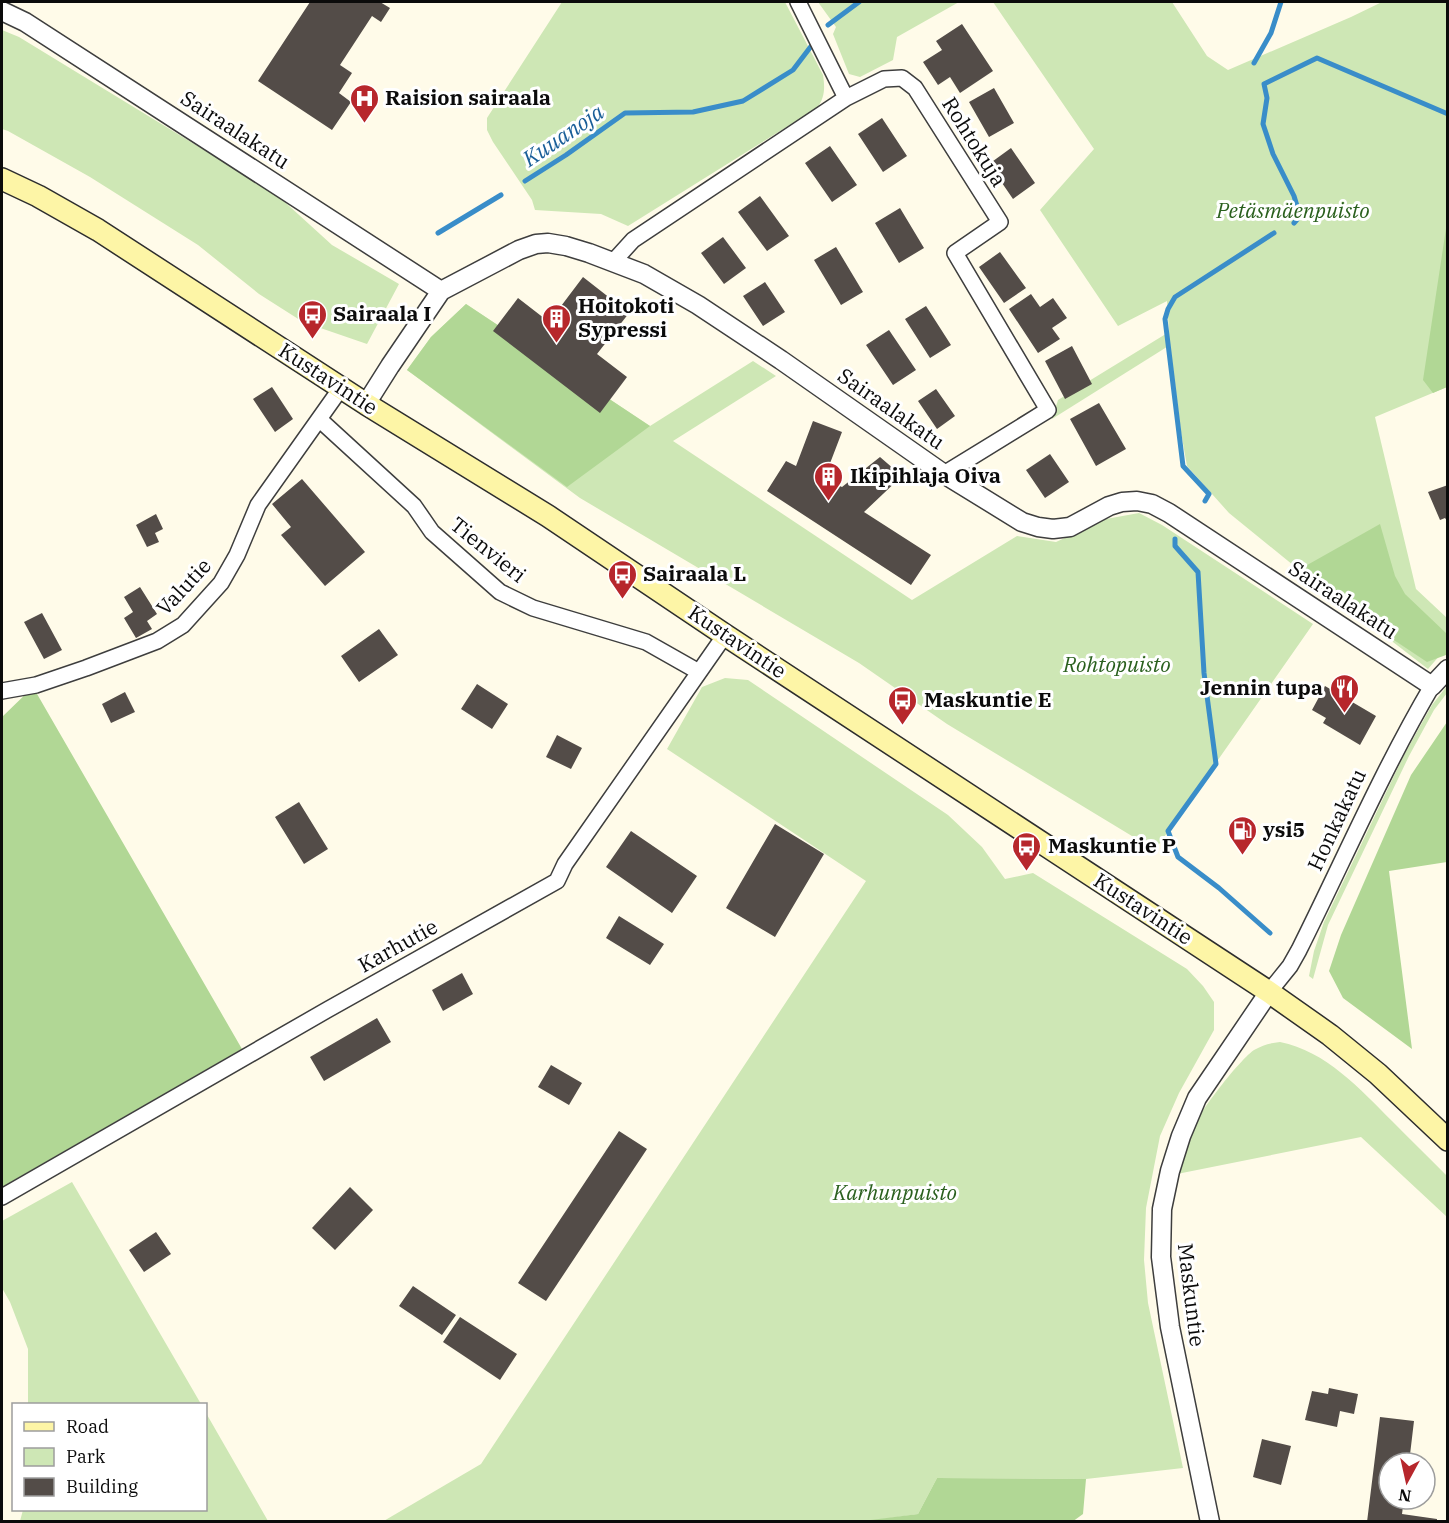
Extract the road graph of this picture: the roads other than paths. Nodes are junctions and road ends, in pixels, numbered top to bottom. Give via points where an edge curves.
1 (798, 2) edge
2 (2, 11) edge
3 (846, 98) junction
4 (2, 179) edge
5 (613, 262) junction
6 (441, 291) junction
7 (341, 388) junction
8 (366, 404) junction
9 (319, 418) junction
10 (944, 474) junction
11 (725, 635) junction
12 (1448, 669) edge
13 (699, 672) junction
14 (1432, 686) junction
15 (2, 691) edge
16 (1269, 992) junction
17 (1448, 1140) edge
18 (2, 1197) edge
19 (1210, 1521) edge

1 - 3 street
2 - 6 street, Sairaalakatu via 25,22
3 - 5 street, Rohtokuja via 633,240
3 - 10 street, Rohtokuja via 884,79 902,78 915,88 1000,222 955,253 1048,410
4 - 7 main road, Kustavintie via 98,230
5 - 6 street, Sairaalakatu via 566,246 536,244
5 - 10 street, Sairaalakatu via 698,304
6 - 8 street, Sairaalakatu
7 - 8 main road, Kustavintie
7 - 9 street, Valutie
8 - 11 main road, Kustavintie via 548,516
9 - 13 street, Tienvieri via 414,506 432,532 501,592 533,608 646,642
9 - 15 street, Valutie via 258,505 221,583 183,625 157,641 86,668 36,685
10 - 14 street, Sairaalakatu via 1022,522 1053,530 1070,527 1122,502 1152,504
11 - 13 street, Karhutie
11 - 16 main road, Kustavintie
12 - 14 street, Honkakatu
13 - 18 street, Karhutie via 557,880
14 - 16 street, Honkakatu via 1382,778 1299,950
16 - 17 main road, Kustavintie via 1378,1074
16 - 19 street, Maskuntie via 1197,1098 1180,1136 1162,1209 1161,1257 1170,1327

